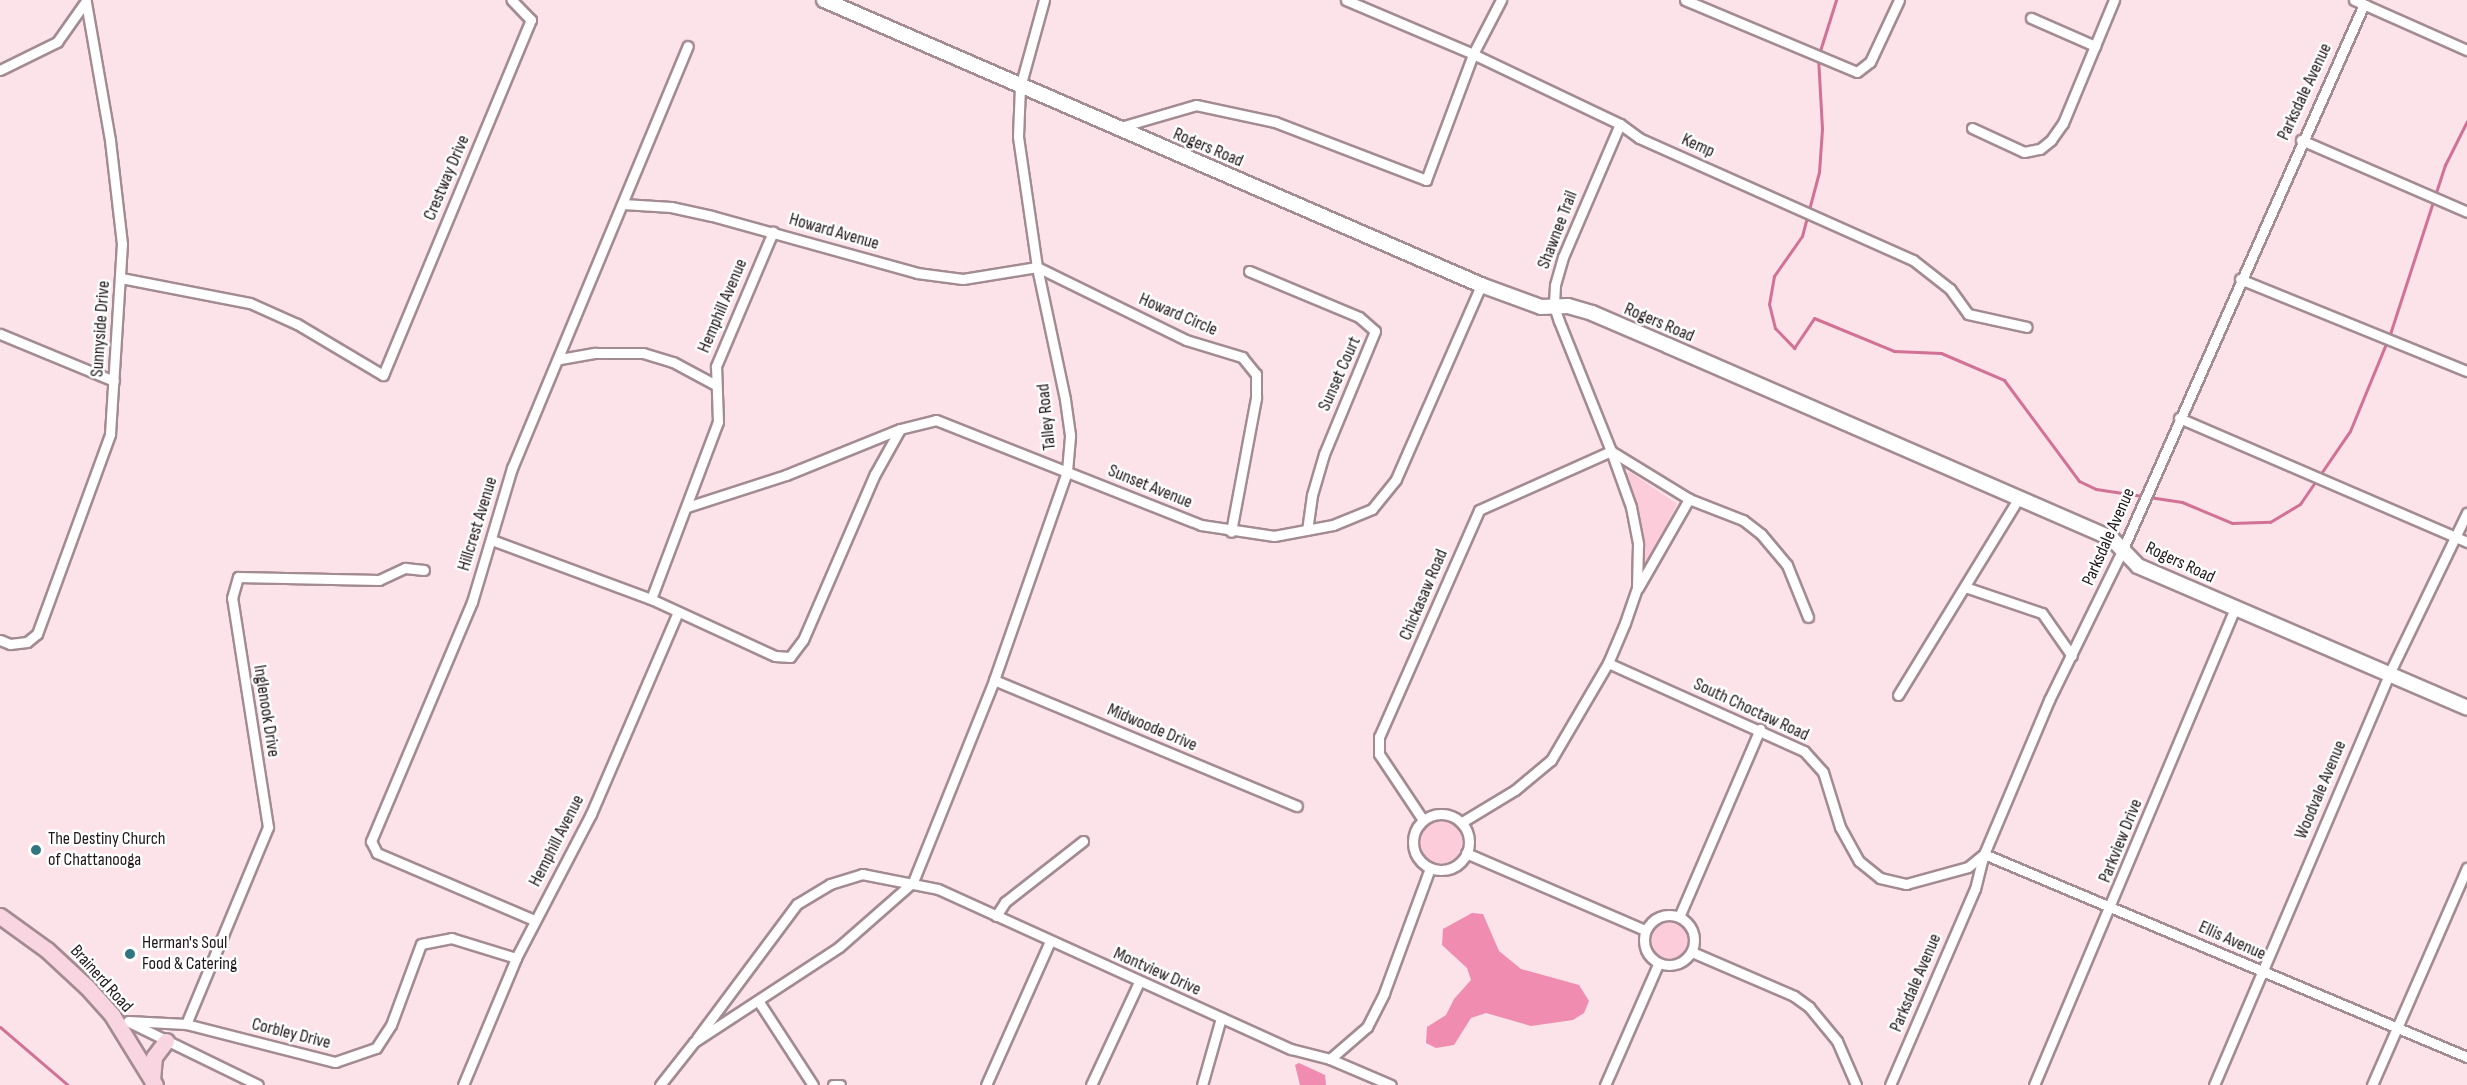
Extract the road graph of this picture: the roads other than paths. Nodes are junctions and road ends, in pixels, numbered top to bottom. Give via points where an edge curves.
1 (512, 0) edge
2 (824, 0) edge
3 (1044, 0) edge
4 (1346, 0) edge
5 (1501, 0) edge
6 (1685, 0) edge
7 (1899, 0) edge
8 (2114, 0) edge
9 (2354, 0) edge
10 (86, 1) edge
11 (2364, 4) junction
12 (2031, 18) dead end
13 (688, 46) dead end
14 (2095, 46) junction
15 (2467, 50) edge
16 (1473, 54) junction
17 (0, 70) edge
18 (1020, 87) junction
19 (1620, 124) junction
20 (1115, 128) junction
21 (1972, 128) dead end
22 (2301, 140) junction
23 (623, 204) junction
24 (2467, 212) edge
25 (773, 232) junction
26 (1037, 267) junction
27 (1249, 271) dead end
28 (121, 278) junction
29 (2240, 279) junction
30 (1481, 285) junction
31 (1554, 306) junction
32 (2027, 327) dead end
33 (0, 333) edge
34 (560, 359) junction
35 (2467, 371) edge
36 (114, 381) junction
37 (714, 384) junction
38 (2179, 418) junction
39 (900, 429) junction
40 (1611, 451) junction
41 (1067, 471) junction
42 (1689, 499) junction
43 (2018, 499) junction
44 (687, 507) junction
45 (2467, 513) edge
46 (1307, 530) junction
47 (1231, 532) junction
48 (2457, 537) junction
49 (492, 540) junction
50 (2467, 542) edge
51 (2122, 551) junction
52 (424, 570) dead end
53 (1965, 587) junction
54 (1637, 588) junction
55 (651, 599) junction
56 (2235, 608) junction
57 (678, 612) junction
58 (1808, 616) dead end
59 (0, 640) edge
60 (2072, 656) junction
61 (1608, 663) junction
62 (2389, 674) junction
63 (994, 680) junction
64 (1898, 695) dead end
65 (2467, 708) edge
66 (1760, 729) junction
67 (1297, 806) dead end
68 (1423, 820) junction
69 (1462, 822) junction
70 (1083, 841) dead end
71 (1466, 853) junction
72 (1984, 854) junction
73 (1430, 868) junction
74 (2467, 868) edge
75 (913, 882) junction
76 (2112, 906) junction
77 (996, 916) junction
78 (1679, 917) junction
79 (3, 920) edge
80 (534, 920) junction
81 (1646, 930) junction
82 (1050, 941) junction
83 (1692, 952) junction
84 (516, 958) junction
85 (1658, 964) junction
86 (2261, 972) junction
87 (1138, 982) junction
88 (759, 1002) junction
89 (112, 1015) junction
90 (1221, 1018) junction
91 (128, 1021) junction
92 (186, 1024) junction
93 (2396, 1028) junction
94 (166, 1041) junction
95 (694, 1042) junction
96 (2467, 1057) edge
97 (1330, 1059) junction
98 (153, 1083) edge
99 (258, 1085) edge
100 (463, 1085) edge
101 (660, 1085) edge
102 (813, 1085) edge
103 (832, 1085) edge
104 (840, 1085) edge
105 (987, 1085) edge
106 (1091, 1085) edge
107 (1202, 1085) edge
108 (1391, 1085) edge
109 (1605, 1085) edge
110 (1856, 1085) edge
111 (1890, 1085) edge
112 (2034, 1085) edge
113 (2214, 1085) edge
114 (2372, 1085) edge

1 - 28 street, Crestway Drive via 531,20 383,375 297,324 250,303
2 - 18 street, Rogers Road
3 - 18 street, Talley Road
4 - 16 street, Kemp
5 - 16 street
6 - 7 street via 1857,72 1870,62
8 - 14 street
9 - 11 street
10 - 17 street via 57,42
10 - 28 street, Sunnyside Drive via 120,209
11 - 15 street
11 - 22 street, Parksdale Avenue
12 - 14 street
13 - 23 street, Hillcrest Avenue
14 - 21 street via 2063,123 2040,149 2012,150
16 - 19 street, Kemp
16 - 20 street via 1426,180 1275,122 1196,105
18 - 20 street, Rogers Road
18 - 26 street, Talley Road via 1018,136
19 - 31 street, Shawnee Trail via 1563,257
19 - 32 street, Kemp via 1639,138 1913,260 1950,289 1968,315
20 - 30 street, Rogers Road
22 - 24 street
22 - 29 street, Parksdale Avenue
23 - 25 street, Howard Avenue via 671,207
23 - 34 street, Hillcrest Avenue
25 - 26 street, Howard Avenue via 917,273 963,279
25 - 37 street, Hemphill Avenue via 716,366
26 - 41 street, Talley Road via 1065,399 1070,435
26 - 47 street, Howard Circle via 1186,340 1242,357 1256,374 1256,398
27 - 46 street, Sunset Court via 1359,317 1375,332 1324,454
28 - 36 street, Sunnyside Drive
29 - 35 street
29 - 38 street, Parksdale Avenue
30 - 31 street, Rogers Road via 1541,307
30 - 46 street, Sunset Avenue via 1396,479 1372,509 1333,525
31 - 40 street
31 - 43 street, Rogers Road via 1592,313
33 - 36 street
34 - 37 street via 595,353 643,353 673,362
34 - 49 street, Hillcrest Avenue via 512,468
36 - 59 street, Sunnyside Drive via 110,434 44,619 37,634 27,642 10,644
37 - 44 street, Hemphill Avenue via 718,422
38 - 48 street
38 - 51 street, Parksdale Avenue
39 - 41 street, Sunset Avenue via 936,420
39 - 44 street, Sunset Avenue via 786,475
39 - 57 street via 875,474 803,640 790,657 775,656
40 - 42 street
40 - 54 street via 1631,507 1638,544
40 - 68 street, Chickasaw Road via 1479,510 1379,736 1379,754
41 - 47 street, Sunset Avenue via 1157,509
41 - 63 street, Talley Road
42 - 54 street
42 - 58 street via 1743,520 1761,534 1787,565
43 - 51 street, Rogers Road via 2112,539
43 - 53 street
44 - 55 street, Hemphill Avenue
45 - 48 street, Woodvale Avenue
46 - 47 street, Sunset Avenue via 1274,536
48 - 50 street
48 - 62 street, Woodvale Avenue
49 - 55 street
49 - 80 street, Hillcrest Avenue via 472,602 371,841 378,853
51 - 56 street, Rogers Road via 2138,566
51 - 60 street, Parksdale Avenue
52 - 92 street, Inglenook Drive via 405,568 379,580 238,577 232,598 268,827
53 - 60 street via 2042,614
53 - 64 street
54 - 61 street
55 - 57 street
56 - 62 street, Rogers Road
56 - 76 street, Parkview Drive
57 - 80 street, Hemphill Avenue via 591,814
60 - 72 street, Parksdale Avenue via 2049,700
61 - 66 street, South Choctaw Road
61 - 69 street via 1551,760 1515,790
62 - 65 street, Rogers Road
62 - 86 street, Woodvale Avenue
63 - 67 street, Midwoode Drive
63 - 75 street, Talley Road
66 - 72 street, South Choctaw Road via 1804,751 1822,772 1840,827 1859,861 1880,878 1906,884 1968,867
66 - 78 street
68 - 69 street via 1445,814
68 - 73 street via 1413,842 1415,853
69 - 71 street via 1467,833
70 - 77 street via 1005,902
71 - 73 street via 1451,868
71 - 81 street
72 - 76 street, Ellis Avenue
72 - 111 street, Parksdale Avenue via 1975,889
73 - 97 street via 1384,993 1367,1027
74 - 93 street
75 - 77 street, Montview Drive
75 - 88 street, Talley Road via 839,947
75 - 95 street, Talley Road via 862,874 830,884 797,904
76 - 86 street, Ellis Avenue
76 - 112 street, Parkview Drive
77 - 82 street, Montview Drive
78 - 81 street via 1666,915 1654,919
78 - 83 street via 1690,926 1695,940
79 - 89 main road, Brainerd Road via 61,962
80 - 84 street, Hemphill Avenue
81 - 85 street via 1644,946
82 - 87 street, Montview Drive
82 - 105 street
83 - 85 street via 1671,966
83 - 110 street via 1794,996 1809,1007 1837,1041
84 - 92 street, Corbley Drive via 451,938 421,944 392,1025 376,1048 335,1062
84 - 100 street, Hemphill Avenue
85 - 109 street
86 - 93 street, Ellis Avenue
86 - 113 street, Woodvale Avenue
87 - 90 street, Montview Drive
87 - 106 street
88 - 95 street, Talley Road
88 - 102 street
89 - 91 street
89 - 98 main road, Brainerd Road
90 - 97 street, Montview Drive via 1291,1049
90 - 107 street
91 - 92 street, Corbley Drive
91 - 94 street
93 - 96 street, Ellis Avenue
93 - 114 street
94 - 98 main road via 154,1057
94 - 99 street
95 - 101 street, Talley Road
97 - 108 street, Montview Drive
103 - 104 street

